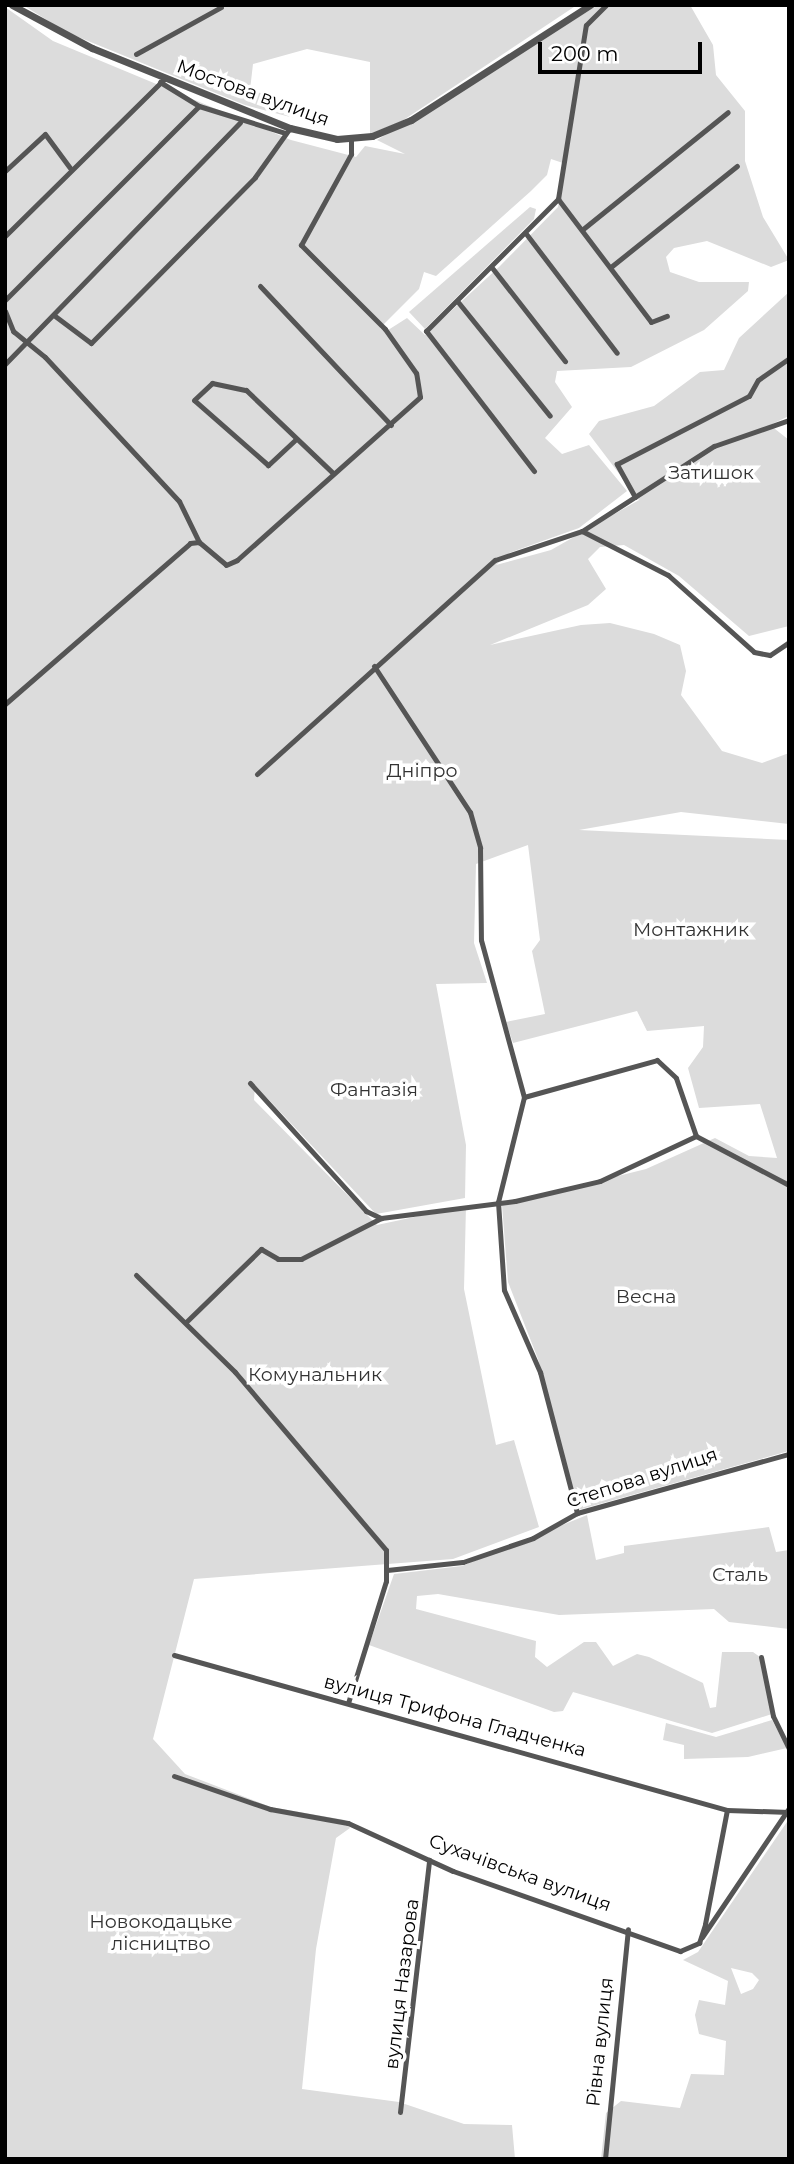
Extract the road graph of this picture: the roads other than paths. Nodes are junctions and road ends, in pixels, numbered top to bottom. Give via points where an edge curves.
1 (12, 5) edge
2 (590, 5) edge
3 (606, 5) edge
4 (221, 7) dead end
5 (136, 54) dead end
6 (163, 80) junction
7 (199, 106) junction
8 (728, 112) dead end
9 (240, 122) junction
10 (288, 130) junction
11 (351, 137) junction
12 (737, 166) dead end
13 (70, 168) junction
14 (5, 171) edge
15 (558, 199) junction
16 (583, 229) junction
17 (527, 235) junction
18 (5, 236) edge
19 (612, 266) junction
20 (493, 270) junction
21 (260, 286) dead end
22 (5, 300) edge
23 (458, 302) junction
24 (5, 311) edge
25 (55, 316) junction
26 (667, 316) dead end
27 (25, 339) junction
28 (617, 352) dead end
29 (789, 358) edge
30 (565, 361) dead end
31 (5, 363) edge
32 (550, 416) dead end
33 (789, 420) edge
34 (391, 425) junction
35 (295, 440) junction
36 (534, 471) dead end
37 (333, 473) junction
38 (635, 497) junction
39 (582, 531) junction
40 (199, 542) junction
41 (789, 642) edge
42 (374, 666) junction
43 (5, 704) edge
44 (257, 774) dead end
45 (250, 1083) dead end
46 (524, 1097) junction
47 (696, 1136) junction
48 (789, 1185) edge
49 (498, 1202) junction
50 (381, 1218) junction
51 (136, 1275) dead end
52 (186, 1322) junction
53 (789, 1454) edge
54 (577, 1513) junction
55 (387, 1570) junction
56 (174, 1655) dead end
57 (761, 1657) dead end
58 (348, 1703) junction
59 (789, 1749) edge
60 (174, 1776) dead end
61 (727, 1810) junction
62 (788, 1811) edge
63 (429, 1860) junction
64 (628, 1929) junction
65 (698, 1943) junction
66 (400, 2112) dead end
67 (605, 2159) edge

1 - 6 street, Мостова вулиця via 57,34
2 - 11 street, Мостова вулиця via 411,120
3 - 15 street via 586,25
4 - 5 street
6 - 7 street
6 - 10 street, Мостова вулиця
6 - 13 street
7 - 9 street
7 - 22 street
8 - 16 street
9 - 10 street
9 - 25 street
10 - 11 street, Мостова вулиця
10 - 25 street via 255,177 91,343
11 - 34 street via 351,154 301,245 385,329 416,373 420,397
12 - 19 street
13 - 14 street via 45,134
13 - 18 street
15 - 16 street
15 - 17 street
16 - 19 street
17 - 20 street
17 - 28 street
19 - 26 street via 651,322
20 - 23 street
20 - 30 street
21 - 34 street
23 - 32 street
23 - 36 street via 426,331
24 - 27 street via 13,331
25 - 27 street
27 - 31 street
27 - 40 street via 179,501
29 - 38 street via 758,380 749,396 617,464
33 - 38 street via 714,446
34 - 37 street
35 - 35 street via 233,384 212,383 194,400 268,465
35 - 37 street
37 - 40 street via 237,560 226,565
38 - 39 street
39 - 41 street via 668,575 754,652 770,655
39 - 42 street via 495,560
40 - 43 street via 177,552
42 - 44 street
42 - 46 street via 470,812 480,848 481,940
45 - 50 street via 366,1211
46 - 47 street via 657,1060 669,1065
46 - 49 street
47 - 48 street
47 - 49 street via 623,1174
49 - 50 street
49 - 54 street via 504,1290 540,1372
50 - 52 street via 301,1259 278,1259 260,1250
51 - 52 street
52 - 55 street via 377,1534
53 - 54 street, Степова вулиця
54 - 55 street, Степова вулиця via 533,1538 463,1562
55 - 58 street
56 - 58 street, вулиця Трифона Гладченка
57 - 59 street via 773,1716
58 - 61 street, вулиця Трифона Гладченка
60 - 63 street, Сухачівська вулиця via 324,1821 348,1823
61 - 62 street, вулиця Трифона Гладченка
61 - 65 street
62 - 65 street
63 - 64 street, Сухачівська вулиця
63 - 66 street, вулиця Назарова
64 - 65 street via 680,1951
64 - 67 street, Рівна вулиця

